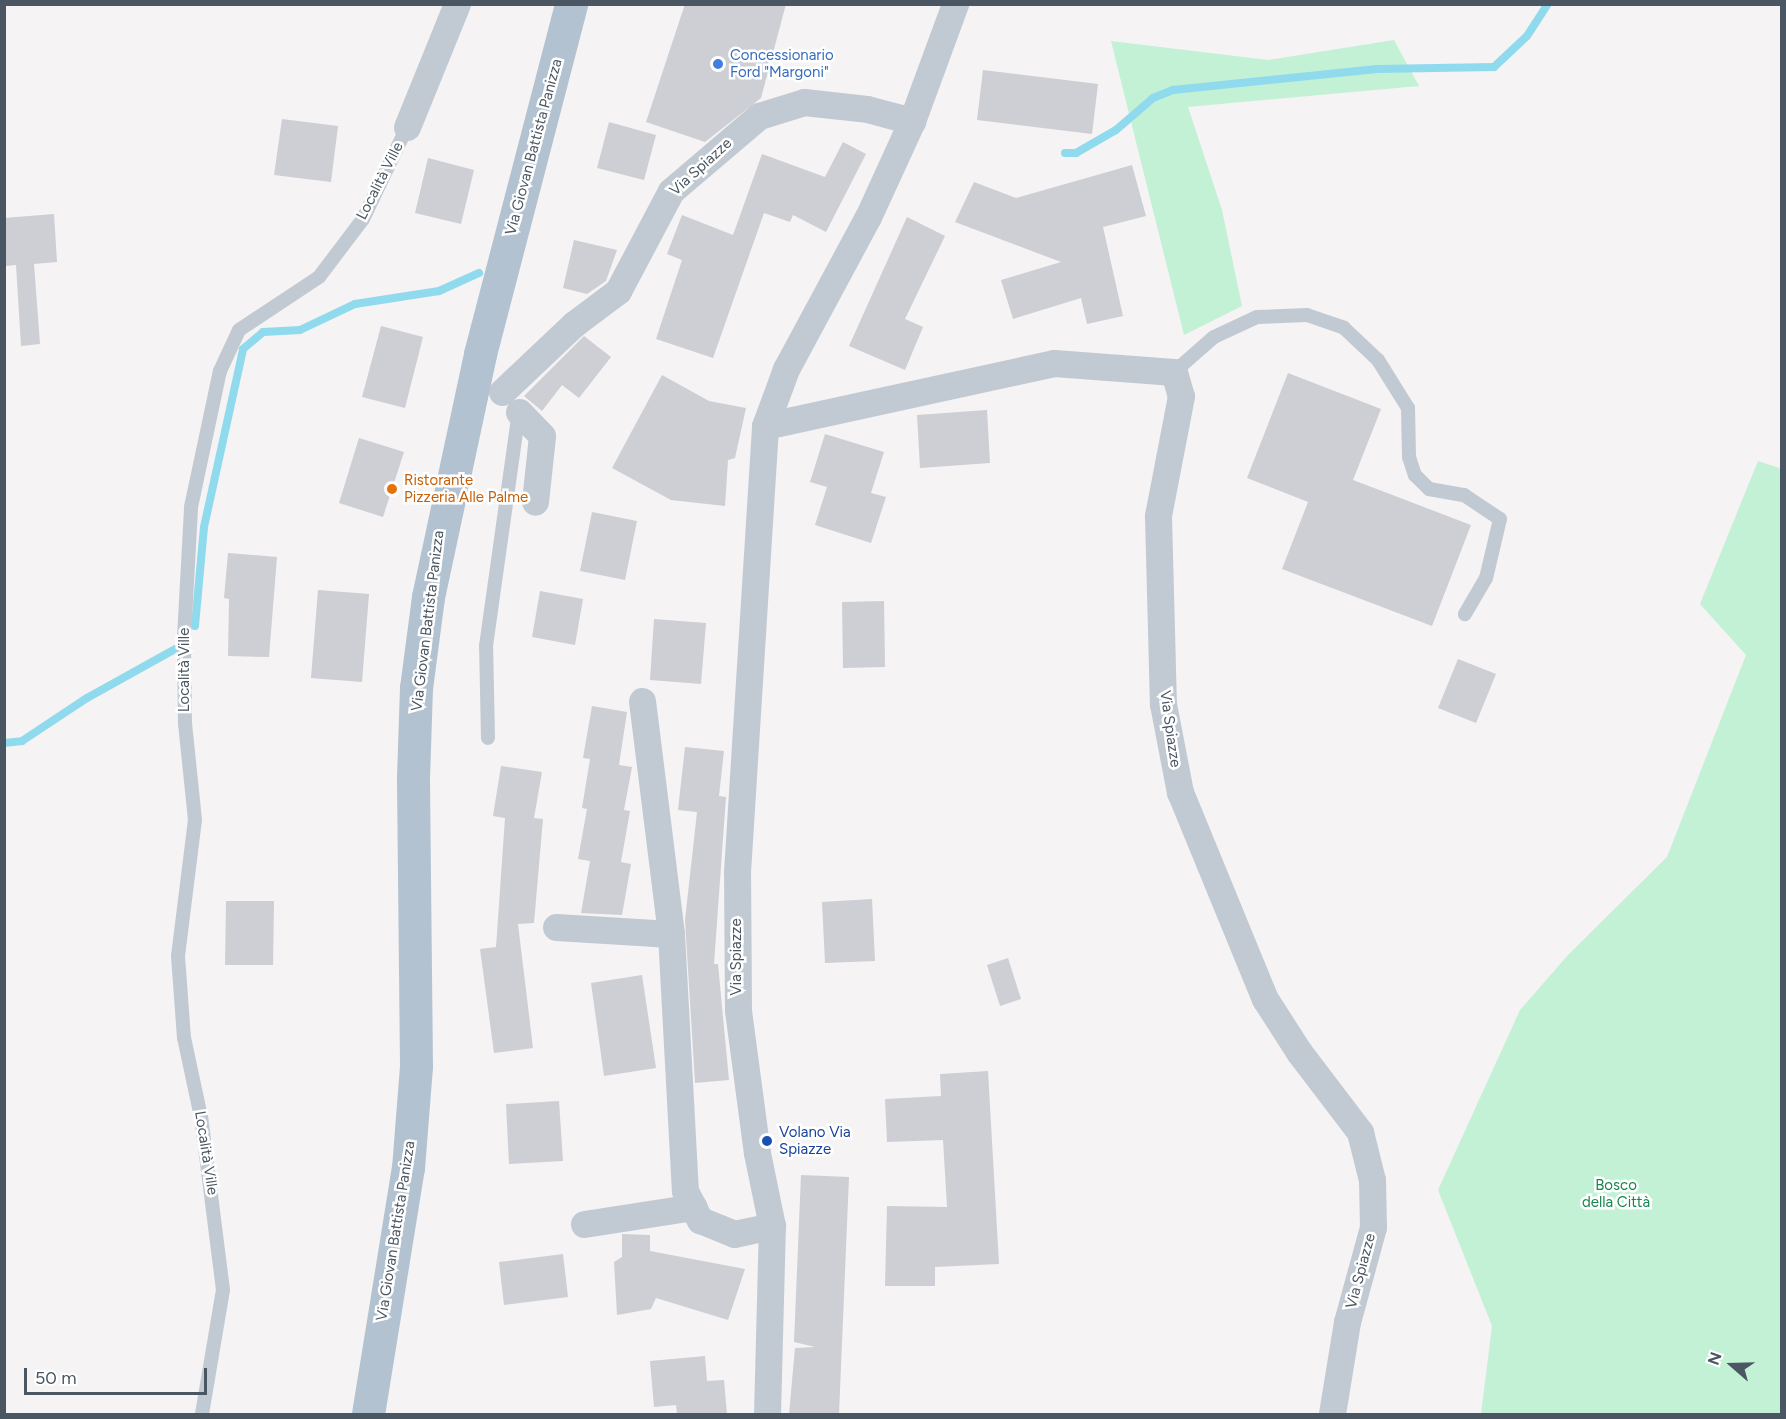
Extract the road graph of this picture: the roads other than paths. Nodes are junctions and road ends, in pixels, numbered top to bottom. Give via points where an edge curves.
1 (457, 4) edge
2 (571, 4) edge
3 (954, 4) edge
4 (912, 121) junction
5 (407, 127) joint
6 (476, 372) junction
7 (1174, 372) junction
8 (511, 402) junction
9 (765, 426) junction
10 (535, 502) dead end
11 (1465, 614) dead end
12 (642, 701) dead end
13 (488, 738) dead end
14 (556, 927) dead end
15 (671, 934) junction
16 (694, 1207) junction
17 (584, 1224) dead end
18 (772, 1226) junction
19 (369, 1404) edge
20 (202, 1414) edge
21 (767, 1414) edge
22 (1332, 1414) edge

1 - 5 street, Località Ville
2 - 6 main road, Via Giovan Battista Panizza
3 - 4 street, Via Spiazze
4 - 8 street, Via Spiazze via 867,109 804,102 759,116 671,191 618,291 574,324
4 - 9 street, Via Spiazze via 868,217 786,369
5 - 20 lane, Località Ville via 363,219 319,278 239,330 220,370 191,507 184,649 185,724 195,820 178,956 184,1038 201,1118 223,1290
6 - 8 lane
6 - 19 main road, Via Giovan Battista Panizza via 444,504 416,688 415,1077 408,1168
7 - 9 street via 1054,363
7 - 11 lane via 1214,337 1257,317 1307,315 1344,328 1378,360 1408,408 1409,457 1415,475 1429,489 1464,495 1500,519 1486,578
7 - 22 street, Via Spiazze via 1181,396 1158,516 1163,704 1180,792 1265,999 1299,1053 1360,1132 1372,1180 1373,1227 1347,1322
8 - 10 street via 542,436
8 - 13 lane via 486,646
9 - 18 street, Via Spiazze via 737,872 738,998 757,1153
12 - 15 street
14 - 15 street
15 - 16 street via 685,1191
16 - 17 street
16 - 18 street via 700,1220 734,1234
18 - 21 street, Via Spiazze

